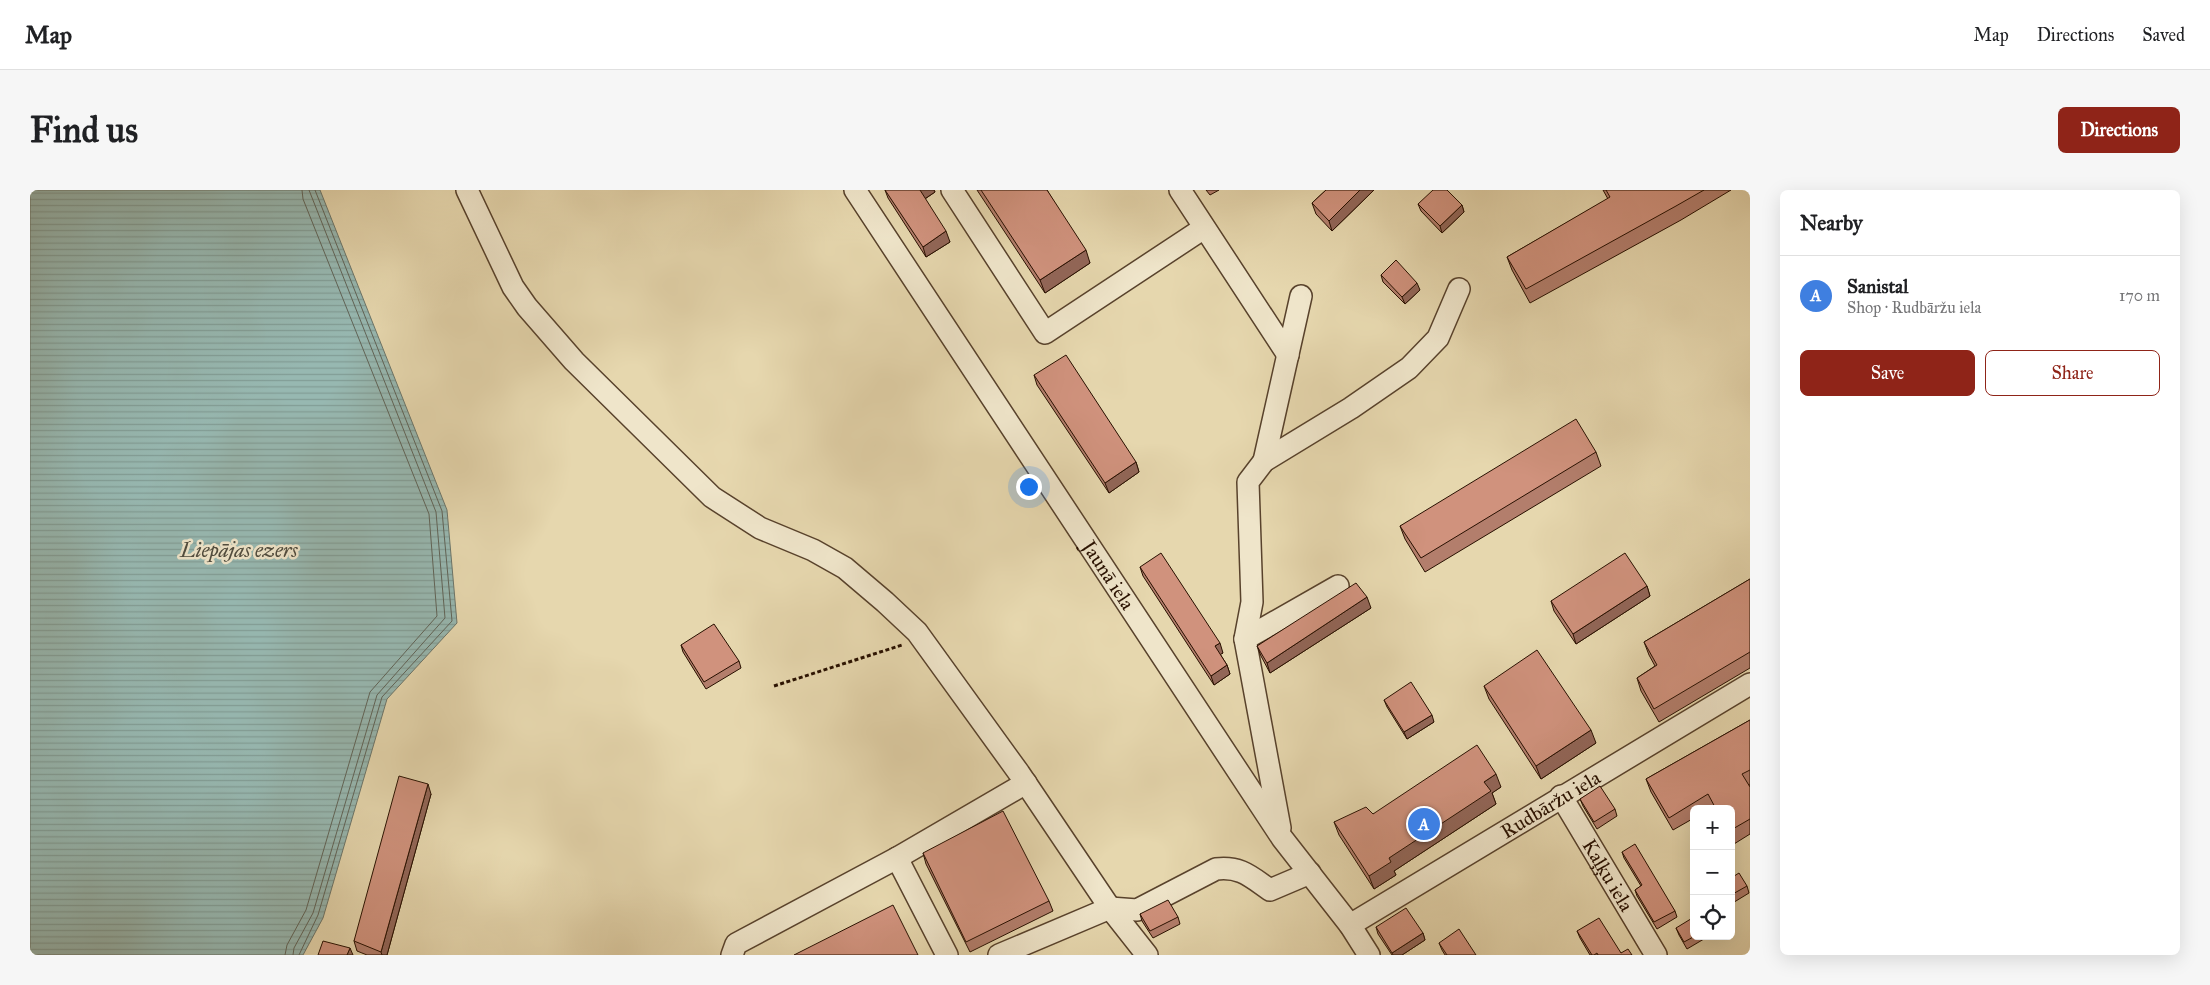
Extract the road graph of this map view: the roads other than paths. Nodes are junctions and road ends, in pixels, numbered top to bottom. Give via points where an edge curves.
1 (467, 190) edge
2 (855, 190) edge
3 (952, 190) edge
4 (1180, 190) edge
5 (1204, 228) junction
6 (1460, 289) dead end
7 (1301, 296) dead end
8 (1288, 355) junction
9 (1264, 462) junction
10 (1338, 586) dead end
11 (1245, 639) junction
12 (1750, 684) edge
13 (1026, 783) junction
14 (1561, 796) junction
15 (1282, 838) junction
16 (897, 858) junction
17 (1310, 873) junction
18 (1110, 908) junction
19 (1350, 925) junction
20 (734, 950) edge
21 (1146, 954) edge
22 (716, 955) edge
23 (946, 955) edge
24 (999, 955) edge
25 (1369, 955) edge
26 (1656, 955) edge

1 - 13 street via 526,307 574,361 712,497 760,528 814,550 845,568 885,602 922,638
2 - 15 street, Jaunā iela
3 - 5 street via 1045,333
4 - 5 street
5 - 8 street
6 - 9 street via 1438,338 1409,368
7 - 8 street
8 - 9 street
9 - 11 street via 1248,482 1252,602
10 - 11 street
11 - 15 street
12 - 14 street, Rudbāržu iela
13 - 16 street
13 - 18 street
14 - 19 street, Rudbāržu iela
14 - 26 street, Kaļķu iela
15 - 17 street, Jaunā iela
16 - 20 street
16 - 23 street
17 - 18 street via 1270,890 1249,874 1230,867 1216,869 1137,910
17 - 19 street, Jaunā iela
18 - 21 street
18 - 24 street
19 - 25 street, Jaunā iela
20 - 22 street

